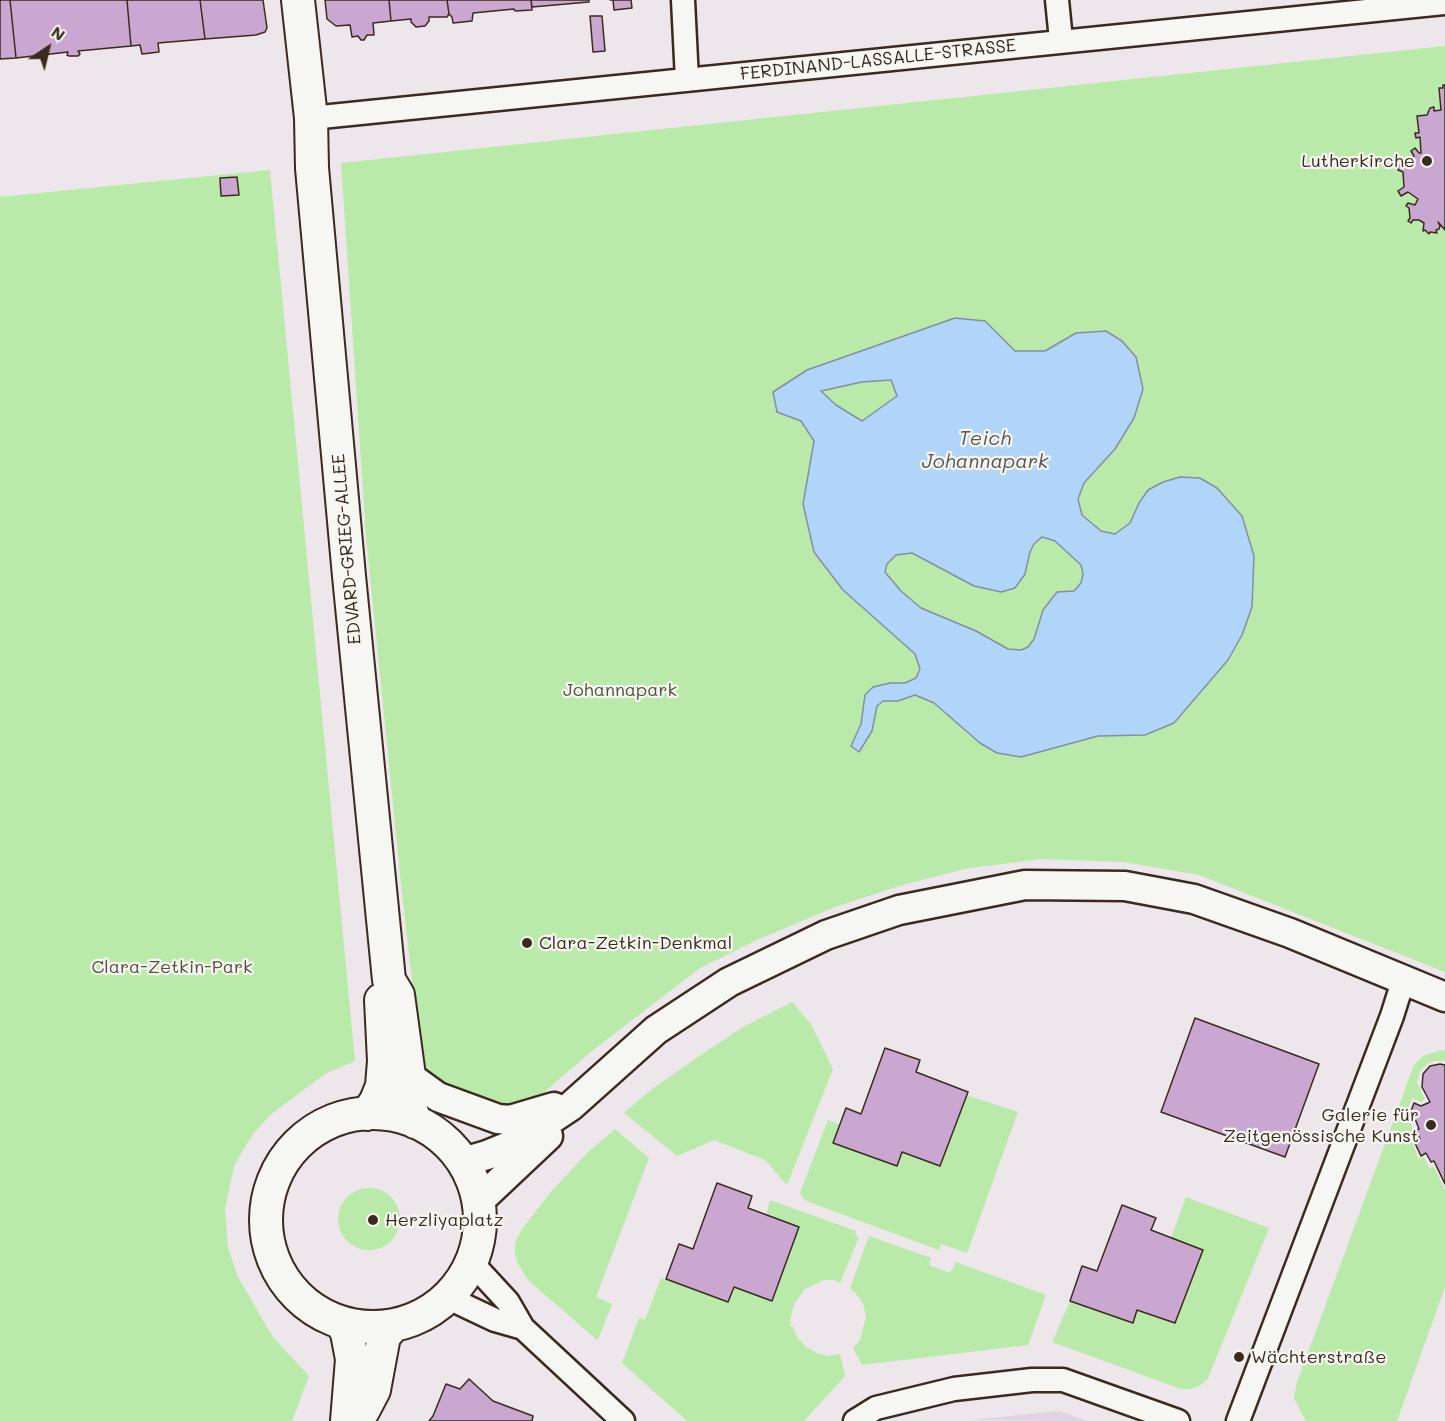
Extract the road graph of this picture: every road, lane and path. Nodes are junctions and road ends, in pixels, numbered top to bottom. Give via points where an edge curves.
1 (298, 0) edge
2 (683, 0) edge
3 (1058, 0) edge
4 (1444, 2) edge
5 (1061, 40) junction
6 (687, 80) junction
7 (311, 118) junction
8 (389, 980) junction
9 (1403, 981) junction
10 (1445, 997) edge
11 (409, 1076) junction
12 (571, 1106) junction
13 (367, 1114) junction
14 (415, 1122) junction
15 (463, 1162) junction
16 (479, 1201) junction
17 (472, 1263) junction
18 (443, 1301) junction
19 (342, 1323) junction
20 (393, 1326) junction
21 (523, 1328) junction
22 (347, 1421) edge
23 (355, 1421) edge
24 (623, 1421) edge
25 (855, 1421) edge
26 (1178, 1421) edge
27 (1238, 1421) edge

1 - 7 main road, EDVARD-GRIEG-ALLEE
2 - 6 street
3 - 5 street
4 - 5 street, FERDINAND-LASSALLE-STRASSE
5 - 6 street, FERDINAND-LASSALLE-STRASSE
6 - 7 street, FERDINAND-LASSALLE-STRASSE
7 - 8 main road, EDVARD-GRIEG-ALLEE via 312,168
8 - 11 main road, EDVARD-GRIEG-ALLEE via 398,995
8 - 13 main road, EDVARD-GRIEG-ALLEE via 381,996 382,1086
9 - 10 street
9 - 12 street via 1290,933 1194,899 1125,886 1025,885 899,910 826,935 755,969 672,1017
9 - 27 street
11 - 12 street via 438,1098 498,1119 510,1120 549,1107
11 - 14 main road, EDVARD-GRIEG-ALLEE
12 - 15 street via 514,1144
12 - 16 street via 544,1141
13 - 14 main road
13 - 19 main road via 333,1121 314,1130 285,1160 268,1197 268,1240 283,1279 313,1309
14 - 15 main road via 450,1145
15 - 16 main road
16 - 17 main road via 479,1242
17 - 18 main road
17 - 21 street via 508,1302
18 - 20 main road via 414,1320
18 - 21 street via 457,1302
19 - 20 main road via 372,1328
19 - 22 main road via 352,1359
20 - 23 main road via 384,1336 374,1389
21 - 24 street
25 - 26 street via 876,1408 954,1389 1063,1380

